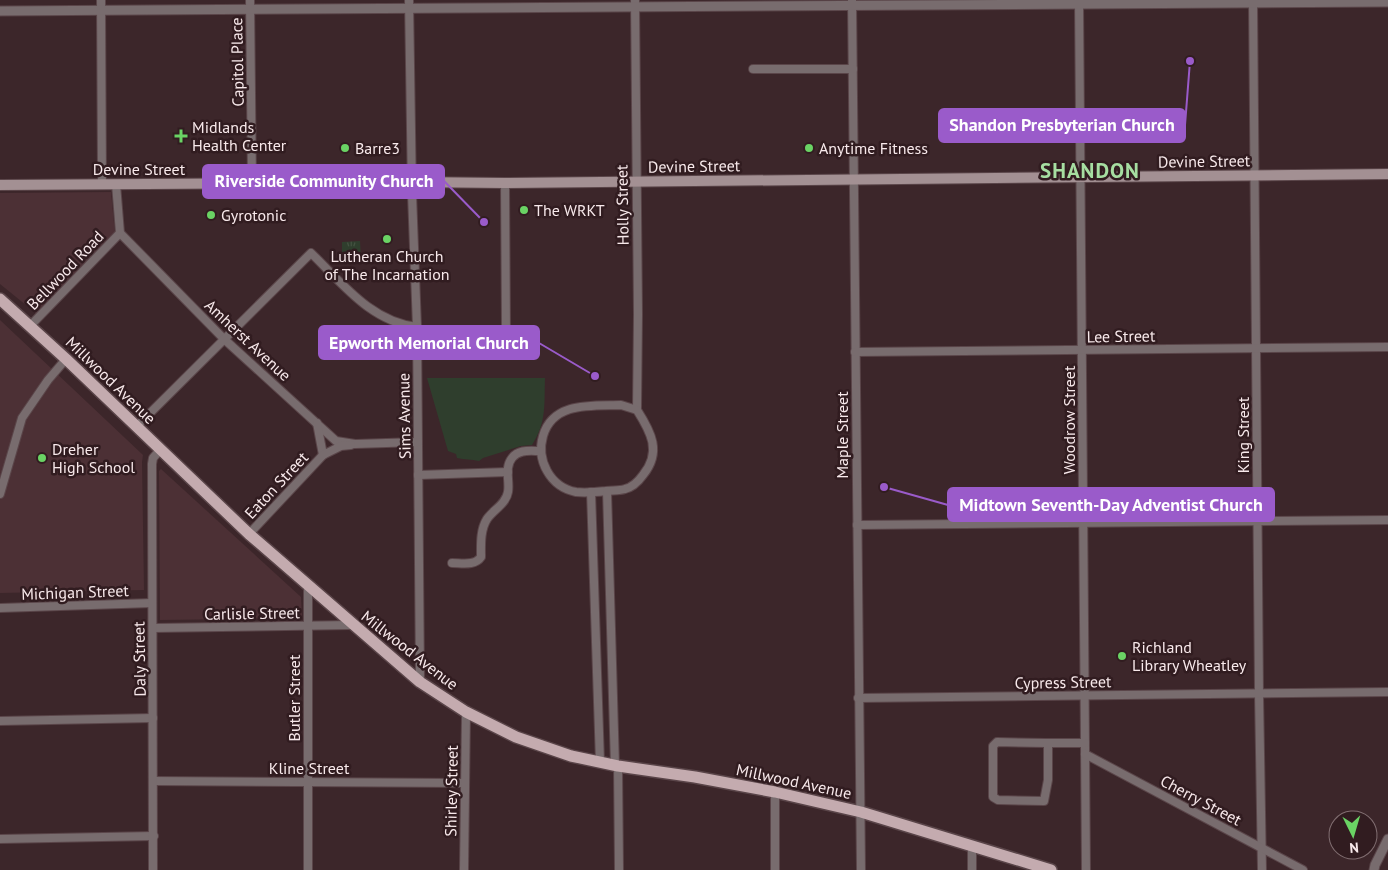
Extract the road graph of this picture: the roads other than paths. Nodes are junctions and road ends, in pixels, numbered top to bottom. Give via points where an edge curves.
1 (101, 0) edge
2 (1079, 2) edge
3 (1253, 2) edge
4 (1388, 2) edge
5 (635, 3) edge
6 (852, 3) edge
7 (250, 4) edge
8 (409, 4) edge
9 (0, 10) edge
10 (101, 10) junction
11 (753, 69) dead end
12 (853, 69) junction
13 (1388, 174) edge
14 (1254, 175) junction
15 (1080, 177) junction
16 (854, 179) junction
17 (636, 181) junction
18 (412, 182) junction
19 (505, 183) junction
20 (102, 184) junction
21 (116, 184) junction
22 (252, 184) junction
23 (0, 185) edge
24 (120, 234) junction
25 (0, 299) edge
26 (30, 326) junction
27 (417, 327) junction
28 (506, 334) dead end
29 (224, 339) junction
30 (1388, 347) edge
31 (1256, 349) junction
32 (1082, 350) junction
33 (855, 352) junction
34 (66, 359) junction
35 (637, 410) junction
36 (317, 423) junction
37 (136, 427) junction
38 (418, 442) junction
39 (355, 444) junction
40 (160, 450) junction
41 (540, 450) junction
42 (323, 455) junction
43 (508, 472) junction
44 (418, 475) junction
45 (607, 491) junction
46 (591, 492) junction
47 (0, 494) edge
48 (1388, 520) edge
49 (1257, 521) junction
50 (1083, 523) junction
51 (857, 525) junction
52 (249, 534) junction
53 (452, 563) dead end
54 (308, 586) junction
55 (152, 603) junction
56 (0, 608) edge
57 (308, 625) junction
58 (352, 625) junction
59 (153, 628) junction
60 (420, 682) junction
61 (1388, 692) edge
62 (1258, 694) junction
63 (1085, 695) junction
64 (858, 698) junction
65 (466, 712) junction
66 (153, 718) junction
67 (0, 721) edge
68 (1048, 743) junction
69 (1085, 743) junction
70 (1085, 754) junction
71 (600, 762) junction
72 (616, 766) junction
73 (153, 781) junction
74 (308, 782) junction
75 (464, 784) junction
76 (775, 792) junction
77 (861, 812) junction
78 (154, 836) junction
79 (0, 839) edge
80 (1388, 839) edge
81 (972, 846) junction
82 (1262, 848) junction
83 (153, 870) edge
84 (308, 870) edge
85 (464, 870) edge
86 (619, 870) edge
87 (775, 870) edge
88 (861, 870) edge
89 (972, 870) edge
90 (1051, 870) edge
91 (1086, 870) edge
92 (1262, 870) edge
93 (1303, 870) edge
94 (1374, 870) edge

1 - 10 street
2 - 3 street
2 - 6 street
2 - 15 street, Woodrow Street
3 - 4 street
3 - 14 street, King Street
5 - 6 street
5 - 8 street
5 - 17 street, Holly Street
6 - 12 street, Maple Street
7 - 8 street
7 - 10 street
7 - 22 street, Capitol Place
8 - 18 street, Sims Avenue
9 - 10 street
10 - 20 street
11 - 12 street
12 - 16 street, Maple Street
13 - 14 main road, Devine Street
14 - 15 main road, Devine Street
14 - 31 street, King Street
15 - 16 main road, Devine Street
15 - 32 street, Woodrow Street
16 - 17 main road, Devine Street
16 - 33 street, Maple Street
17 - 19 main road, Devine Street
17 - 35 street, Holly Street
18 - 19 main road, Devine Street
18 - 22 main road, Devine Street
18 - 27 street, Sims Avenue
19 - 28 street
20 - 21 main road, Devine Street
20 - 23 main road, Devine Street
21 - 22 main road, Devine Street
21 - 24 street
24 - 26 street, Bellwood Road
24 - 29 street, Amherst Avenue
25 - 26 main road, Millwood Avenue
26 - 34 main road, Millwood Avenue
27 - 29 street via 399,325 358,300 311,253
27 - 38 street, Sims Avenue
29 - 36 street, Amherst Avenue
29 - 37 street
30 - 31 street, Lee Street
31 - 32 street, Lee Street
31 - 49 street, King Street
32 - 33 street, Lee Street
32 - 50 street, Woodrow Street
33 - 51 street, Maple Street
34 - 37 main road, Millwood Avenue
34 - 47 street via 53,372 22,418
35 - 41 street via 621,405 572,407 561,412 546,428
35 - 45 street via 650,430 654,446 649,469 637,483 625,489
36 - 39 street, Amherst Avenue via 336,440
36 - 42 street
37 - 40 main road, Millwood Avenue
38 - 39 street, Amherst Avenue
38 - 44 street, Sims Avenue
39 - 42 street via 341,446
40 - 52 main road, Millwood Avenue
40 - 55 street, Daly Street via 152,464
41 - 43 street via 518,452 510,460
41 - 46 street via 543,464 556,482 575,492
42 - 52 street, Eaton Street
43 - 44 street
43 - 53 street via 508,493 487,520 481,535 481,557 476,563
44 - 60 street, Sims Avenue
45 - 46 street
45 - 72 street
46 - 71 street
48 - 49 street
49 - 50 street
49 - 62 street, King Street
50 - 51 street
50 - 63 street, Woodrow Street
51 - 64 street, Maple Street
52 - 54 main road, Millwood Avenue
54 - 57 street, Butler Street
54 - 58 main road, Millwood Avenue
55 - 56 street, Michigan Street
55 - 59 street, Daly Street
57 - 58 street, Carlisle Street
57 - 59 street, Carlisle Street
57 - 74 street, Butler Street
58 - 60 main road, Millwood Avenue
59 - 66 street, Daly Street
60 - 65 main road, Millwood Avenue
61 - 62 street, Cypress Street
62 - 63 street, Cypress Street
62 - 82 street, King Street
63 - 64 street, Cypress Street
63 - 69 street, Woodrow Street
64 - 77 street, Maple Street
65 - 71 main road, Millwood Avenue via 516,737 571,756
65 - 75 street, Shirley Street
66 - 67 street
66 - 73 street, Daly Street
68 - 68 street via 997,742 993,746 993,797 1044,802 1048,780
68 - 69 street
69 - 70 street, Woodrow Street
70 - 82 street, Cherry Street
70 - 91 street, Woodrow Street
71 - 72 main road, Millwood Avenue
72 - 76 main road, Millwood Avenue
72 - 86 street
73 - 74 street, Kline Street
73 - 78 street, Daly Street
74 - 75 street, Kline Street
74 - 84 street, Butler Street
75 - 85 street, Shirley Street
76 - 77 main road, Millwood Avenue
76 - 87 street
77 - 81 main road, Millwood Avenue
77 - 88 street, Maple Street
78 - 79 street
78 - 83 street, Daly Street
80 - 94 street
81 - 89 street
81 - 90 main road, Millwood Avenue
82 - 92 street, King Street
82 - 93 street, Cherry Street

